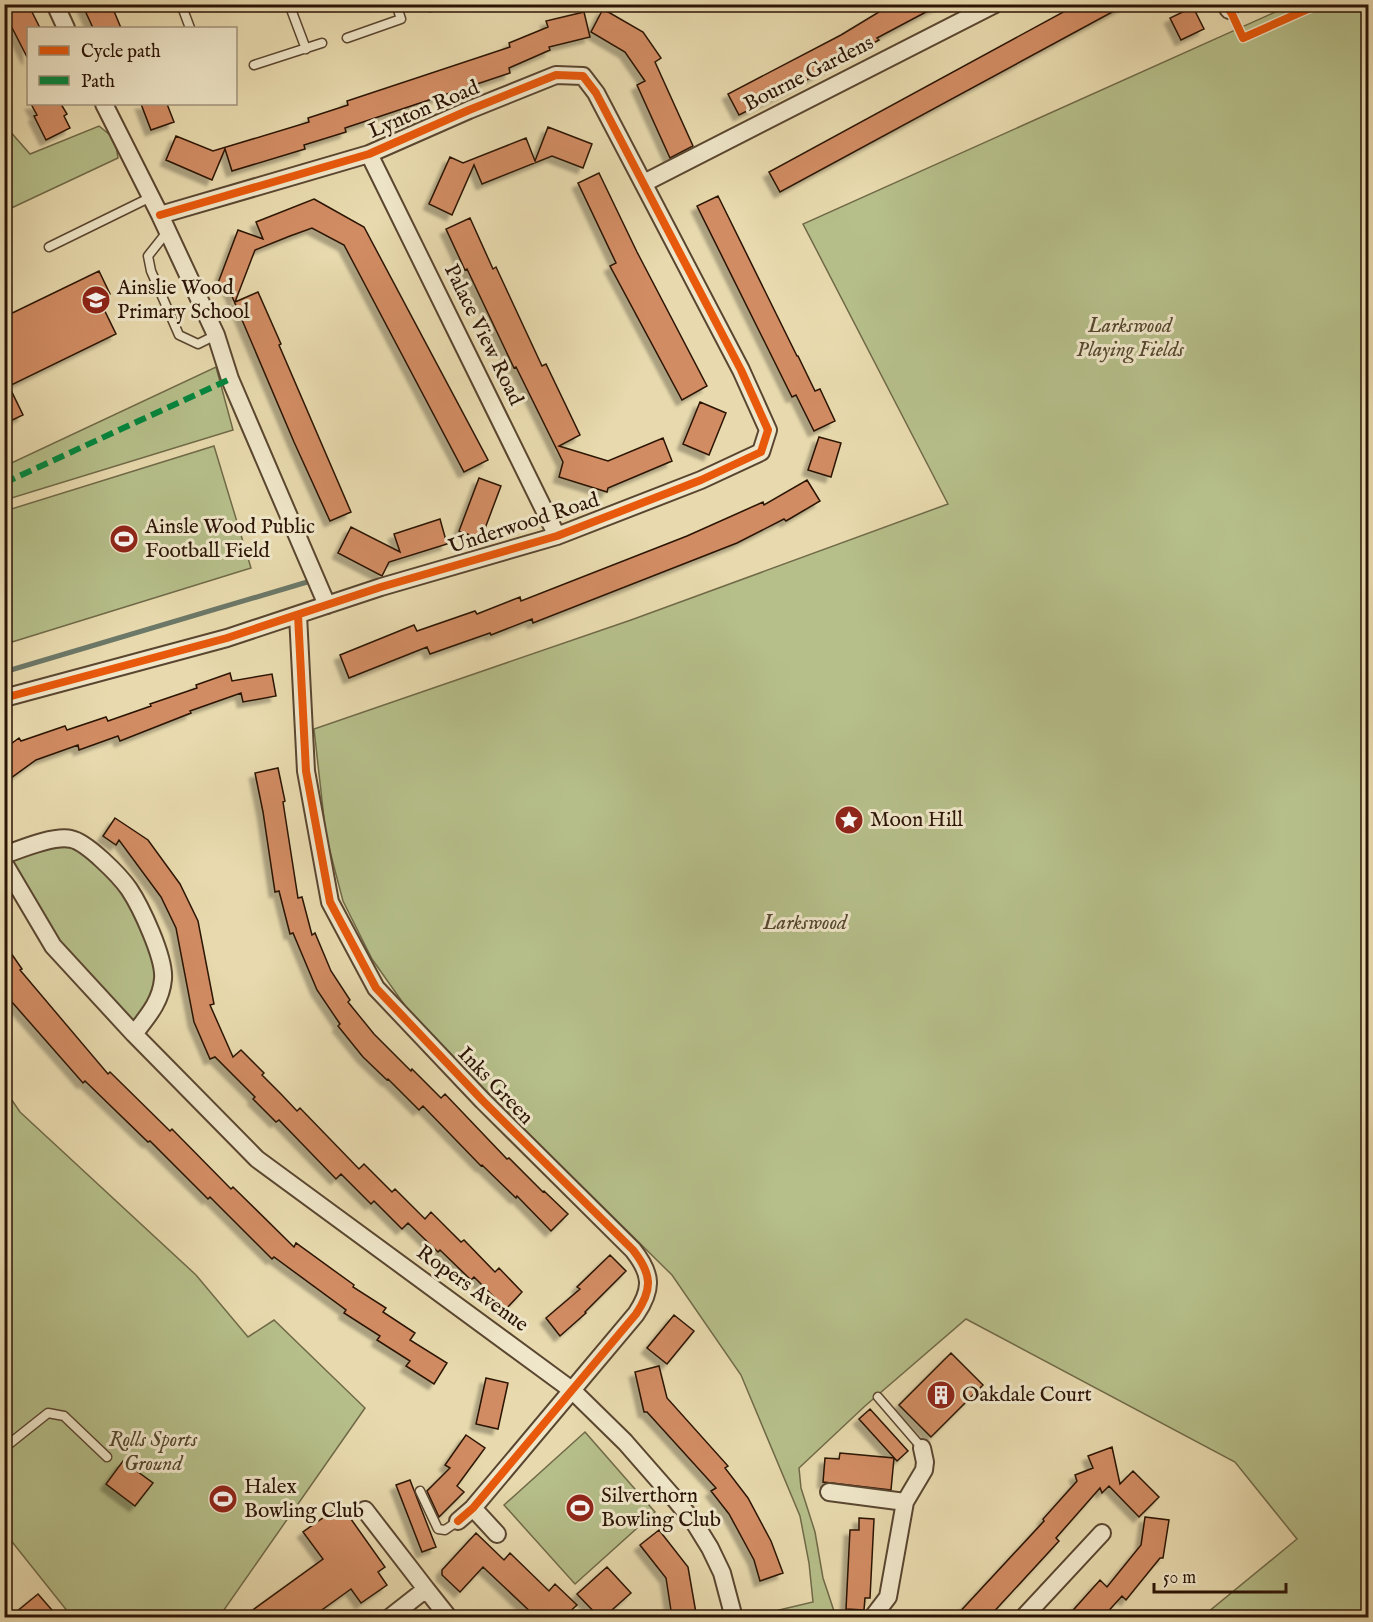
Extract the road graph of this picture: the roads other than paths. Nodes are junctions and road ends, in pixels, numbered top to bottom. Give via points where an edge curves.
1 (55, 4) edge
2 (181, 4) edge
3 (290, 4) edge
4 (396, 4) edge
5 (995, 4) edge
6 (66, 27) edge
7 (190, 27) edge
8 (347, 39) dead end
9 (322, 43) dead end
10 (306, 49) junction
11 (254, 65) dead end
12 (105, 105) edge
13 (369, 154) junction
14 (644, 183) junction
15 (151, 197) junction
16 (160, 215) junction
17 (167, 232) junction
18 (49, 247) dead end
19 (216, 335) junction
20 (557, 536) junction
21 (327, 605) junction
22 (298, 615) junction
23 (4, 698) edge
24 (4, 855) edge
25 (4, 863) edge
26 (134, 1034) junction
27 (573, 1390) junction
28 (878, 1397) dead end
29 (4, 1448) edge
30 (922, 1448) joint
31 (107, 1457) dead end
32 (420, 1491) dead end
33 (829, 1492) dead end
34 (905, 1502) junction
35 (473, 1508) junction
36 (365, 1510) dead end
37 (458, 1521) joint
38 (1102, 1533) dead end
39 (497, 1534) dead end
40 (426, 1589) junction
41 (389, 1617) edge
42 (449, 1617) edge
43 (734, 1617) edge
44 (872, 1617) edge
45 (1023, 1617) edge

1 - 6 street
2 - 7 lane
3 - 10 lane
4 - 8 lane via 401,19
5 - 14 street, Bourne Gardens
9 - 10 lane
10 - 11 lane
12 - 15 street
13 - 14 street, Lynton Road via 556,75 583,76
13 - 16 street, Lynton Road
13 - 20 street, Palace View Road
14 - 20 street, Underwood Road via 768,430 761,452 701,480
15 - 16 street
15 - 18 lane
16 - 17 street
17 - 19 street
17 - 19 lane via 148,256 151,272 179,335 198,344
19 - 21 street via 230,379
20 - 21 street, Underwood Road
21 - 22 street, Underwood Road
22 - 23 street, Underwood Road
22 - 27 street, Inks Green via 306,771 335,912 376,988 644,1264 649,1282 646,1298
24 - 26 street via 50,840 70,838 88,846 129,889 153,934 164,976 158,1002
25 - 26 street, Ropers Avenue via 53,946
26 - 27 street, Ropers Avenue via 257,1159
27 - 35 street, Inks Green
27 - 43 street, Ropers Avenue via 625,1442 694,1522 722,1573
28 - 30 lane
29 - 31 lane via 48,1413 64,1416
30 - 34 street via 924,1470
32 - 37 lane via 438,1529 446,1530
33 - 34 street
34 - 44 street via 888,1597
35 - 37 street, Inks Green
35 - 39 street
36 - 40 street
38 - 45 street
40 - 41 street
40 - 42 street

